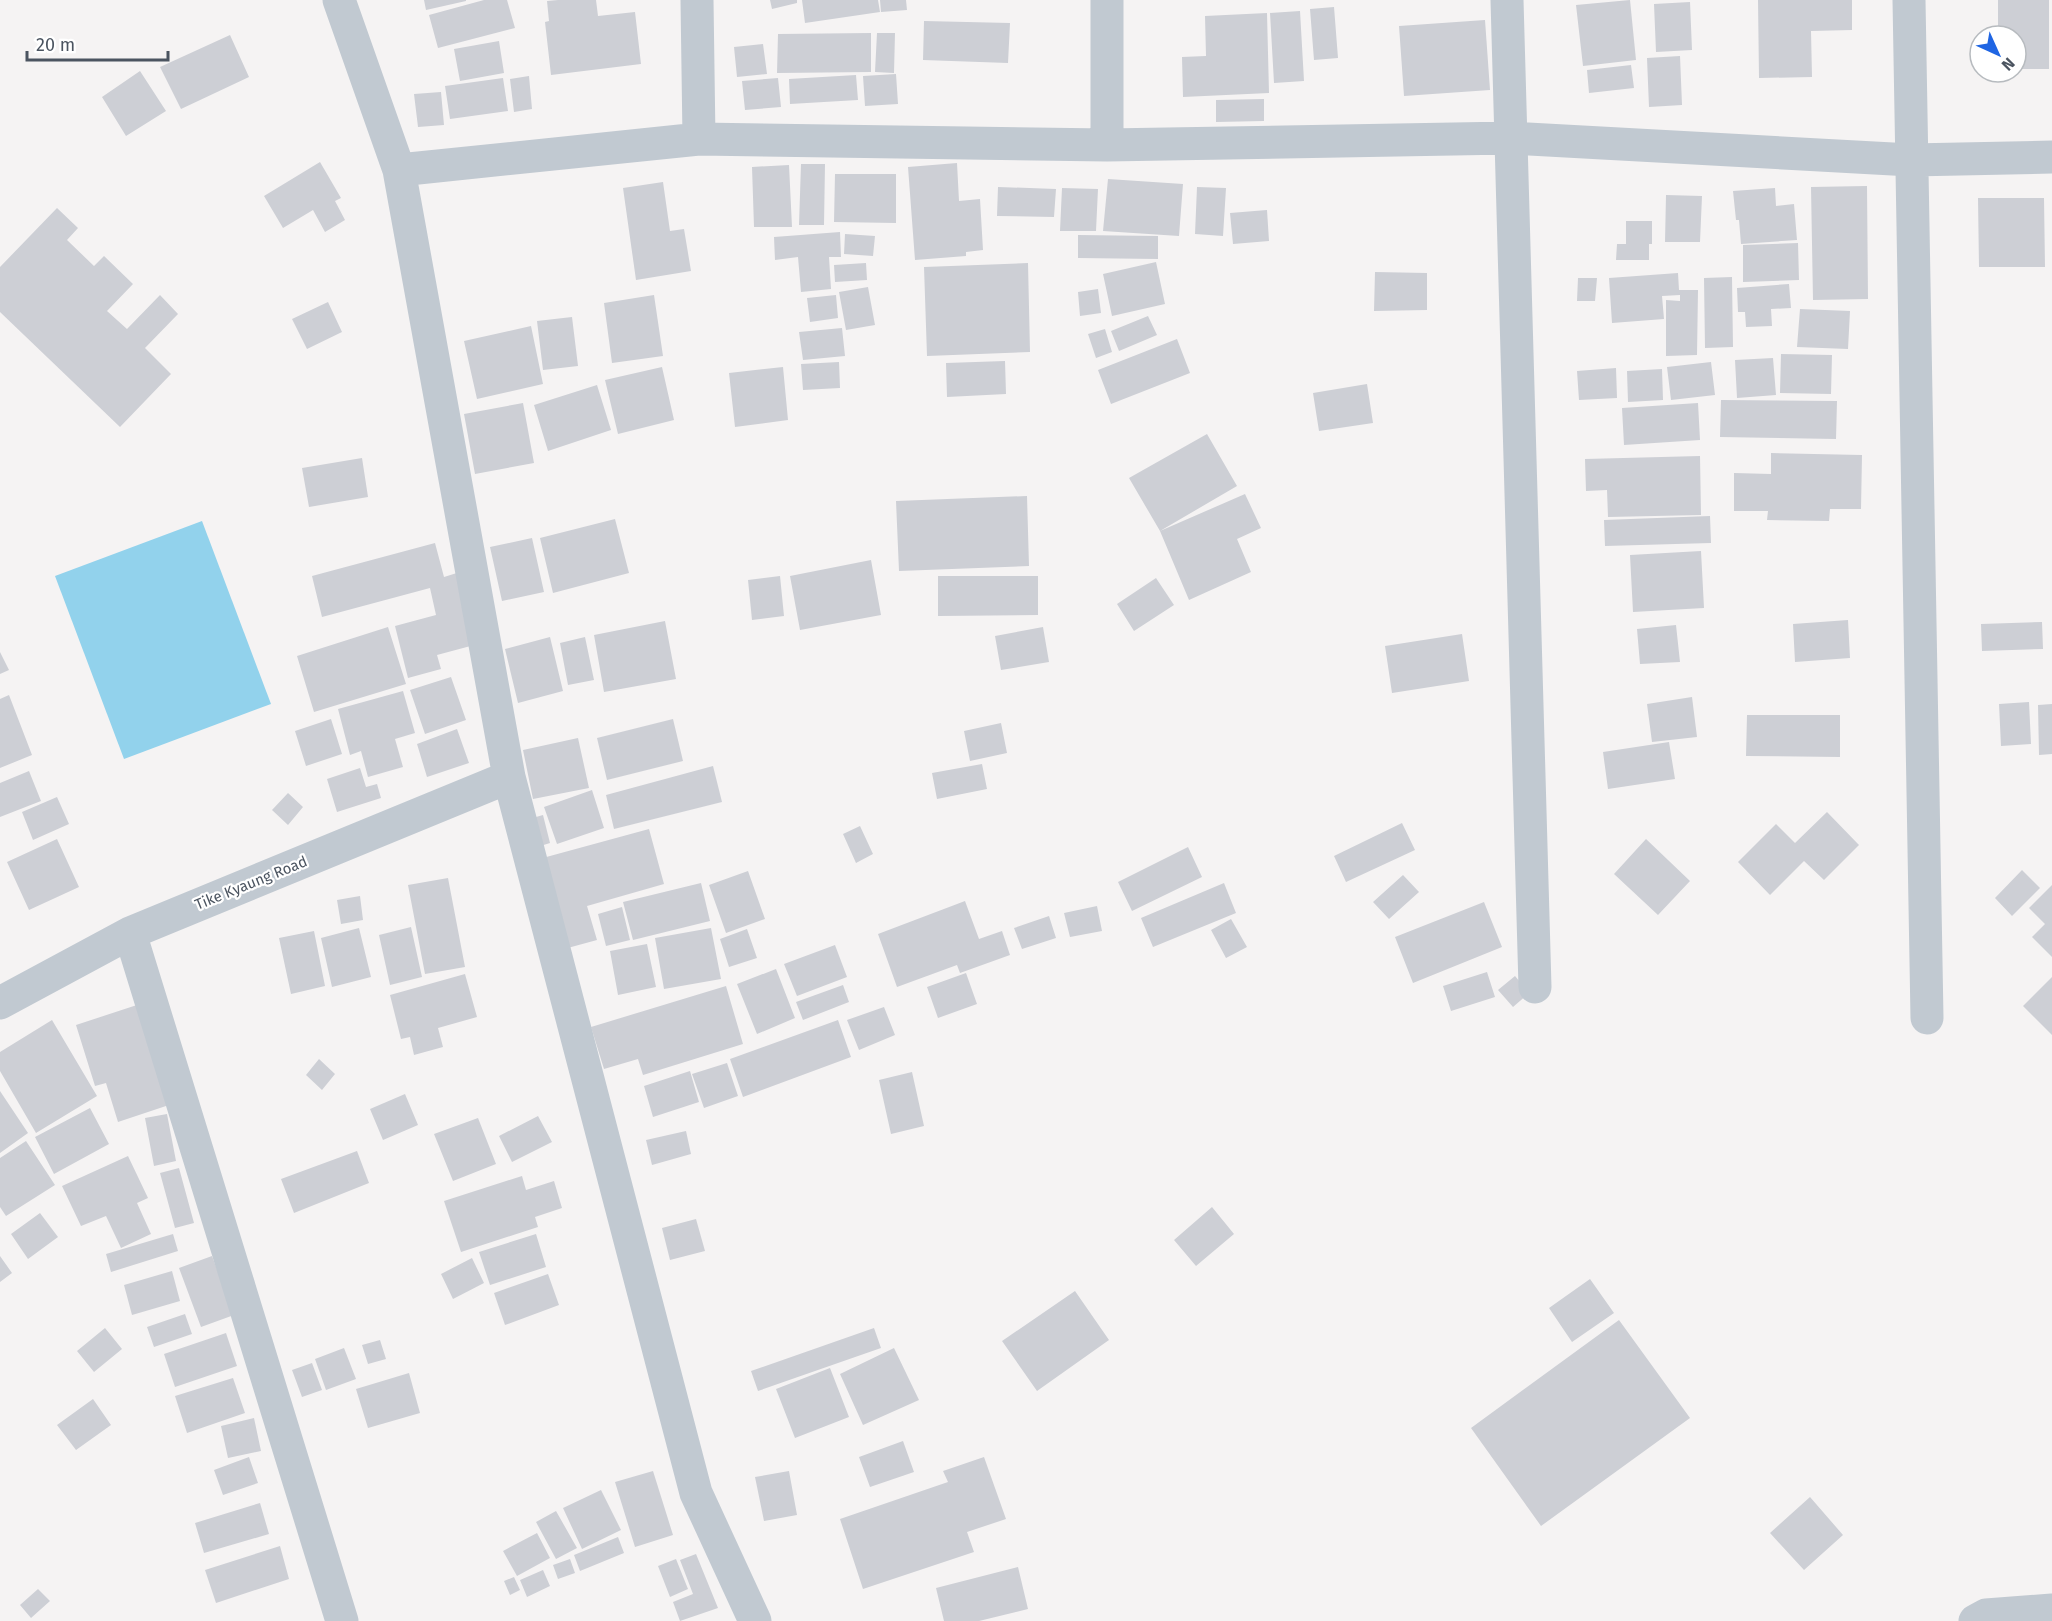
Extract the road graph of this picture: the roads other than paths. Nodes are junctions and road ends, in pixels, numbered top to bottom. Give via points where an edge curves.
1 (339, 0) edge
2 (697, 0) edge
3 (1107, 0) edge
4 (1507, 0) edge
5 (1909, 0) edge
6 (1510, 138) junction
7 (699, 139) junction
8 (1107, 145) junction
9 (2052, 156) edge
10 (1911, 160) junction
11 (399, 170) junction
12 (509, 777) junction
13 (130, 933) junction
14 (1535, 987) dead end
15 (0, 1003) edge
16 (1927, 1018) dead end
17 (2052, 1610) edge
18 (1982, 1619) edge
19 (342, 1621) edge
20 (755, 1621) edge

1 - 11 street
2 - 7 street
3 - 8 street
4 - 6 street
5 - 10 street
6 - 8 street
6 - 10 street
6 - 14 street
7 - 8 street
7 - 11 street
9 - 10 street
10 - 16 street
11 - 12 street
12 - 13 street, Tike Kyaung Road
12 - 20 street via 696,1493
13 - 15 street, Tike Kyaung Road
13 - 19 street
17 - 18 street

